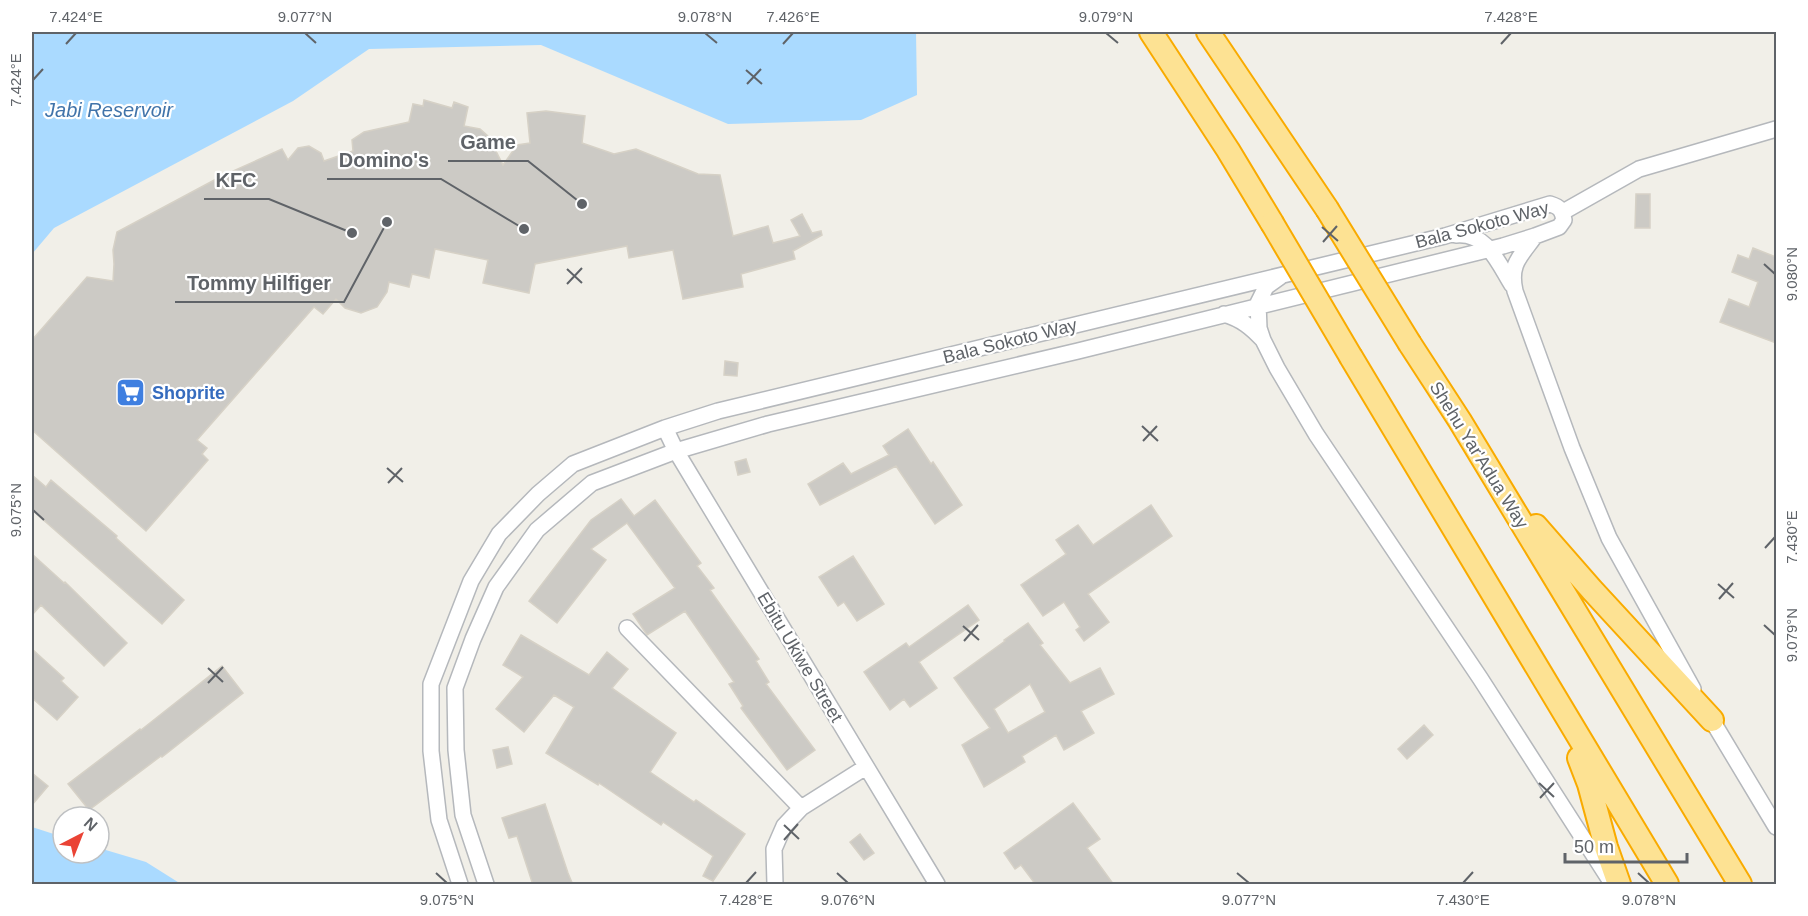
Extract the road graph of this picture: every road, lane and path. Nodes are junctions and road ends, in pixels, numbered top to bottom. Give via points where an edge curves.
1 (1151, 32) edge
2 (1208, 32) edge
3 (1776, 129) edge
4 (1563, 212) junction
5 (1445, 236) junction
6 (1535, 236) junction
7 (1490, 249) junction
8 (1284, 274) junction
9 (1515, 291) junction
10 (1258, 307) junction
11 (1224, 314) junction
12 (1263, 340) junction
13 (1460, 422) junction
14 (665, 428) junction
15 (676, 452) junction
16 (1505, 616) junction
17 (627, 628) dead end
18 (1712, 720) junction
19 (866, 767) junction
20 (801, 808) junction
21 (1776, 827) edge
22 (460, 885) edge
23 (486, 885) edge
24 (775, 885) edge
25 (937, 885) edge
26 (1612, 885) edge
27 (1619, 885) edge
28 (1667, 885) edge
29 (1740, 885) edge

1 - 16 highway, bridge via 1272,223
2 - 13 highway, Shehu Yar'Adua Way, bridge via 1327,209
3 - 4 street via 1639,169
4 - 5 street, Bala Sokoto Way via 1550,204
4 - 6 street, Bala Sokoto Way via 1564,220 1558,227
5 - 7 street via 1474,237
5 - 8 street, Bala Sokoto Way
6 - 7 street, Bala Sokoto Way
6 - 9 street via 1514,268
7 - 9 street
7 - 10 street, Bala Sokoto Way
8 - 10 street via 1266,287
8 - 14 street, Bala Sokoto Way via 718,411
9 - 18 street via 1609,538
10 - 11 street, Bala Sokoto Way
10 - 12 street
11 - 12 street via 1247,324
11 - 15 street, Bala Sokoto Way via 768,424
12 - 26 street via 1316,434 1525,746
13 - 18 highway via 1535,525
13 - 29 highway, Shehu Yar'Adua Way
14 - 15 street, Ebitu Ukiwe Street
14 - 22 street, Bala Sokoto Way via 573,464 499,534 471,581 431,684 431,752 439,820
15 - 19 street, Ebitu Ukiwe Street
15 - 23 street, Bala Sokoto Way via 592,483 537,530 491,597 455,688 463,815
16 - 27 highway via 1581,763
16 - 28 highway
17 - 20 street
18 - 21 street
19 - 20 street
19 - 25 street, Ebitu Ukiwe Street
20 - 24 street via 784,826 774,849

